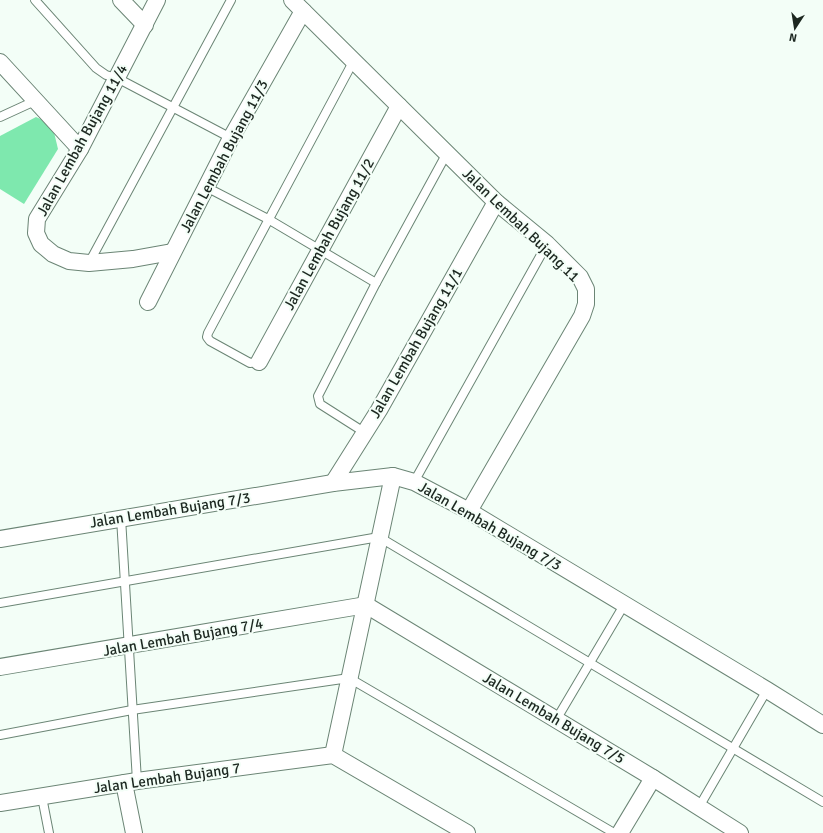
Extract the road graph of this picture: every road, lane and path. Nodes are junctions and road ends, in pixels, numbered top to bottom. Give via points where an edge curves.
1 (35, 0) edge
2 (121, 0) edge
3 (157, 0) edge
4 (231, 0) edge
5 (298, 6) edge
6 (145, 25) junction
7 (0, 62) edge
8 (353, 62) junction
9 (117, 78) junction
10 (37, 100) junction
11 (399, 106) junction
12 (174, 107) junction
13 (0, 117) edge
14 (231, 138) junction
15 (80, 149) junction
16 (447, 153) junction
17 (206, 187) junction
18 (496, 202) junction
19 (268, 219) junction
20 (547, 244) junction
21 (319, 250) junction
22 (172, 252) junction
23 (89, 263) junction
24 (376, 283) junction
25 (148, 302) dead end
26 (259, 362) joint
27 (364, 432) junction
28 (393, 476) junction
29 (414, 482) junction
30 (333, 483) junction
31 (469, 511) junction
32 (121, 518) junction
33 (380, 537) junction
34 (0, 539) edge
35 (124, 582) junction
36 (0, 603) edge
37 (366, 605) junction
38 (624, 606) junction
39 (127, 646) junction
40 (590, 662) junction
41 (0, 667) edge
42 (349, 678) junction
43 (767, 690) junction
44 (132, 710) junction
45 (556, 720) junction
46 (823, 725) edge
47 (0, 734) edge
48 (734, 749) junction
49 (334, 755) junction
50 (653, 778) junction
51 (130, 782) junction
52 (42, 796) junction
53 (823, 802) edge
54 (0, 803) edge
55 (699, 807) junction
56 (49, 833) edge
57 (134, 833) edge
58 (467, 833) edge
59 (614, 833) edge
60 (620, 833) edge
61 (740, 833) edge

1 - 9 lane via 96,68 106,75
2 - 6 street
3 - 6 street, Jalan Lembah Bujang 11/4
4 - 12 lane
5 - 8 street, Jalan Lembah Bujang 11
5 - 14 street, Jalan Lembah Bujang 11/3
6 - 9 street, Jalan Lembah Bujang 11/4
7 - 10 street
8 - 11 street, Jalan Lembah Bujang 11
8 - 19 lane
9 - 12 lane
9 - 15 street, Jalan Lembah Bujang 11/4
10 - 13 lane
10 - 15 street
11 - 16 street, Jalan Lembah Bujang 11
11 - 21 street, Jalan Lembah Bujang 11/2
12 - 14 lane
12 - 23 lane
14 - 17 street, Jalan Lembah Bujang 11/3
15 - 23 street, Jalan Lembah Bujang 11/4 via 37,220 36,233 41,244 53,254 69,261
16 - 18 street, Jalan Lembah Bujang 11
16 - 24 lane
17 - 19 lane
17 - 22 street, Jalan Lembah Bujang 11/3
18 - 20 street, Jalan Lembah Bujang 11
18 - 27 street, Jalan Lembah Bujang 11/1 via 379,410
19 - 21 lane
19 - 26 lane via 207,337 250,363
20 - 29 lane
20 - 31 street, Jalan Lembah Bujang 11 via 580,277 586,289 586,304 582,316
21 - 24 lane
21 - 26 street, Jalan Lembah Bujang 11/2
22 - 23 street, Jalan Lembah Bujang 11/4
22 - 25 street, Jalan Lembah Bujang 11/3
24 - 27 lane via 318,396 320,404
27 - 30 street, Jalan Lembah Bujang 11/1
28 - 29 street, Jalan Lembah Bujang 7/3
28 - 30 street, Jalan Lembah Bujang 7/3
28 - 33 street
29 - 31 street, Jalan Lembah Bujang 7/3
30 - 32 street, Jalan Lembah Bujang 7/3
31 - 38 street, Jalan Lembah Bujang 7/3
32 - 34 street, Jalan Lembah Bujang 7/3
32 - 35 lane
33 - 35 lane
33 - 37 street
33 - 40 lane
35 - 36 lane
35 - 39 lane
37 - 39 street, Jalan Lembah Bujang 7/4
37 - 42 street
37 - 45 street, Jalan Lembah Bujang 7/5
38 - 40 lane
38 - 43 street, Jalan Lembah Bujang 7/3
39 - 41 street, Jalan Lembah Bujang 7/4
39 - 44 lane
40 - 45 lane
40 - 48 lane
42 - 44 lane
42 - 49 street
42 - 59 lane
43 - 46 street, Jalan Lembah Bujang 7/3
43 - 48 lane
44 - 47 lane
44 - 51 lane
45 - 50 street, Jalan Lembah Bujang 7/5
48 - 53 lane
48 - 55 lane
49 - 51 street, Jalan Lembah Bujang 7
49 - 58 street
50 - 55 street, Jalan Lembah Bujang 7/5
50 - 60 street
51 - 52 street, Jalan Lembah Bujang 7
51 - 57 street
52 - 54 street, Jalan Lembah Bujang 7
52 - 56 lane
55 - 61 street, Jalan Lembah Bujang 7/5

